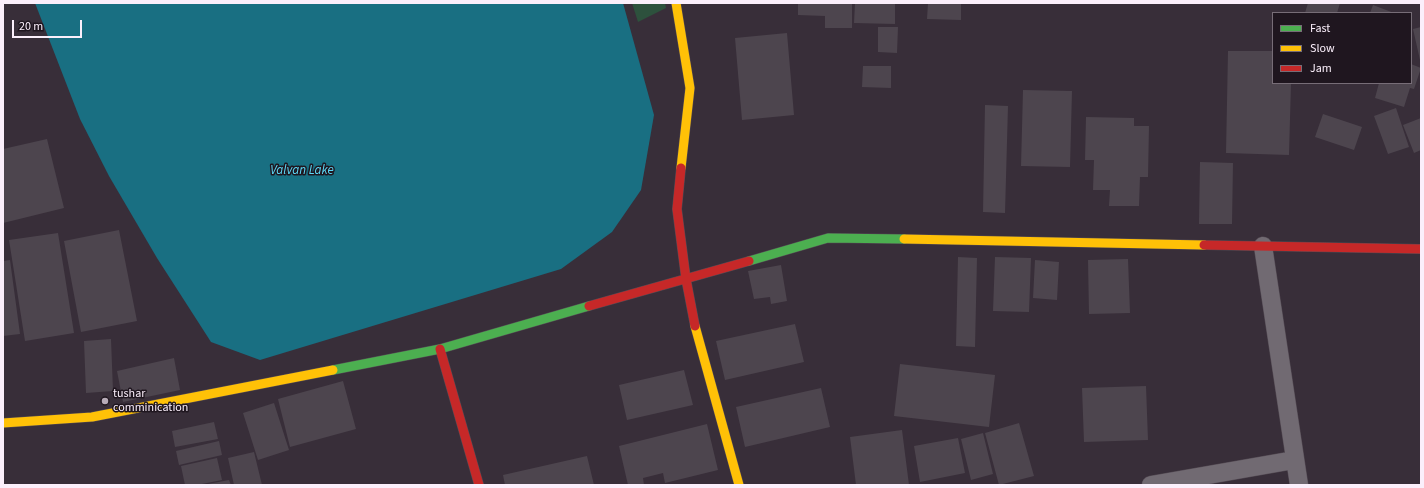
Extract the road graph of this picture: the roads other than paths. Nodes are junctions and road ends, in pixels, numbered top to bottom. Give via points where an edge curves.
1 (676, 3) edge
2 (1264, 246) junction
3 (1421, 249) edge
4 (686, 279) junction
5 (440, 349) junction
6 (3, 422) edge
7 (1294, 460) junction
8 (479, 485) edge
9 (739, 485) edge
10 (1151, 485) edge
11 (1298, 485) edge

1 - 4 main road via 690,88 677,209
2 - 3 main road
2 - 4 main road via 828,238
2 - 7 street
4 - 5 main road
4 - 9 main road via 696,333
5 - 6 main road via 92,417
5 - 8 main road
7 - 10 street
7 - 11 street

